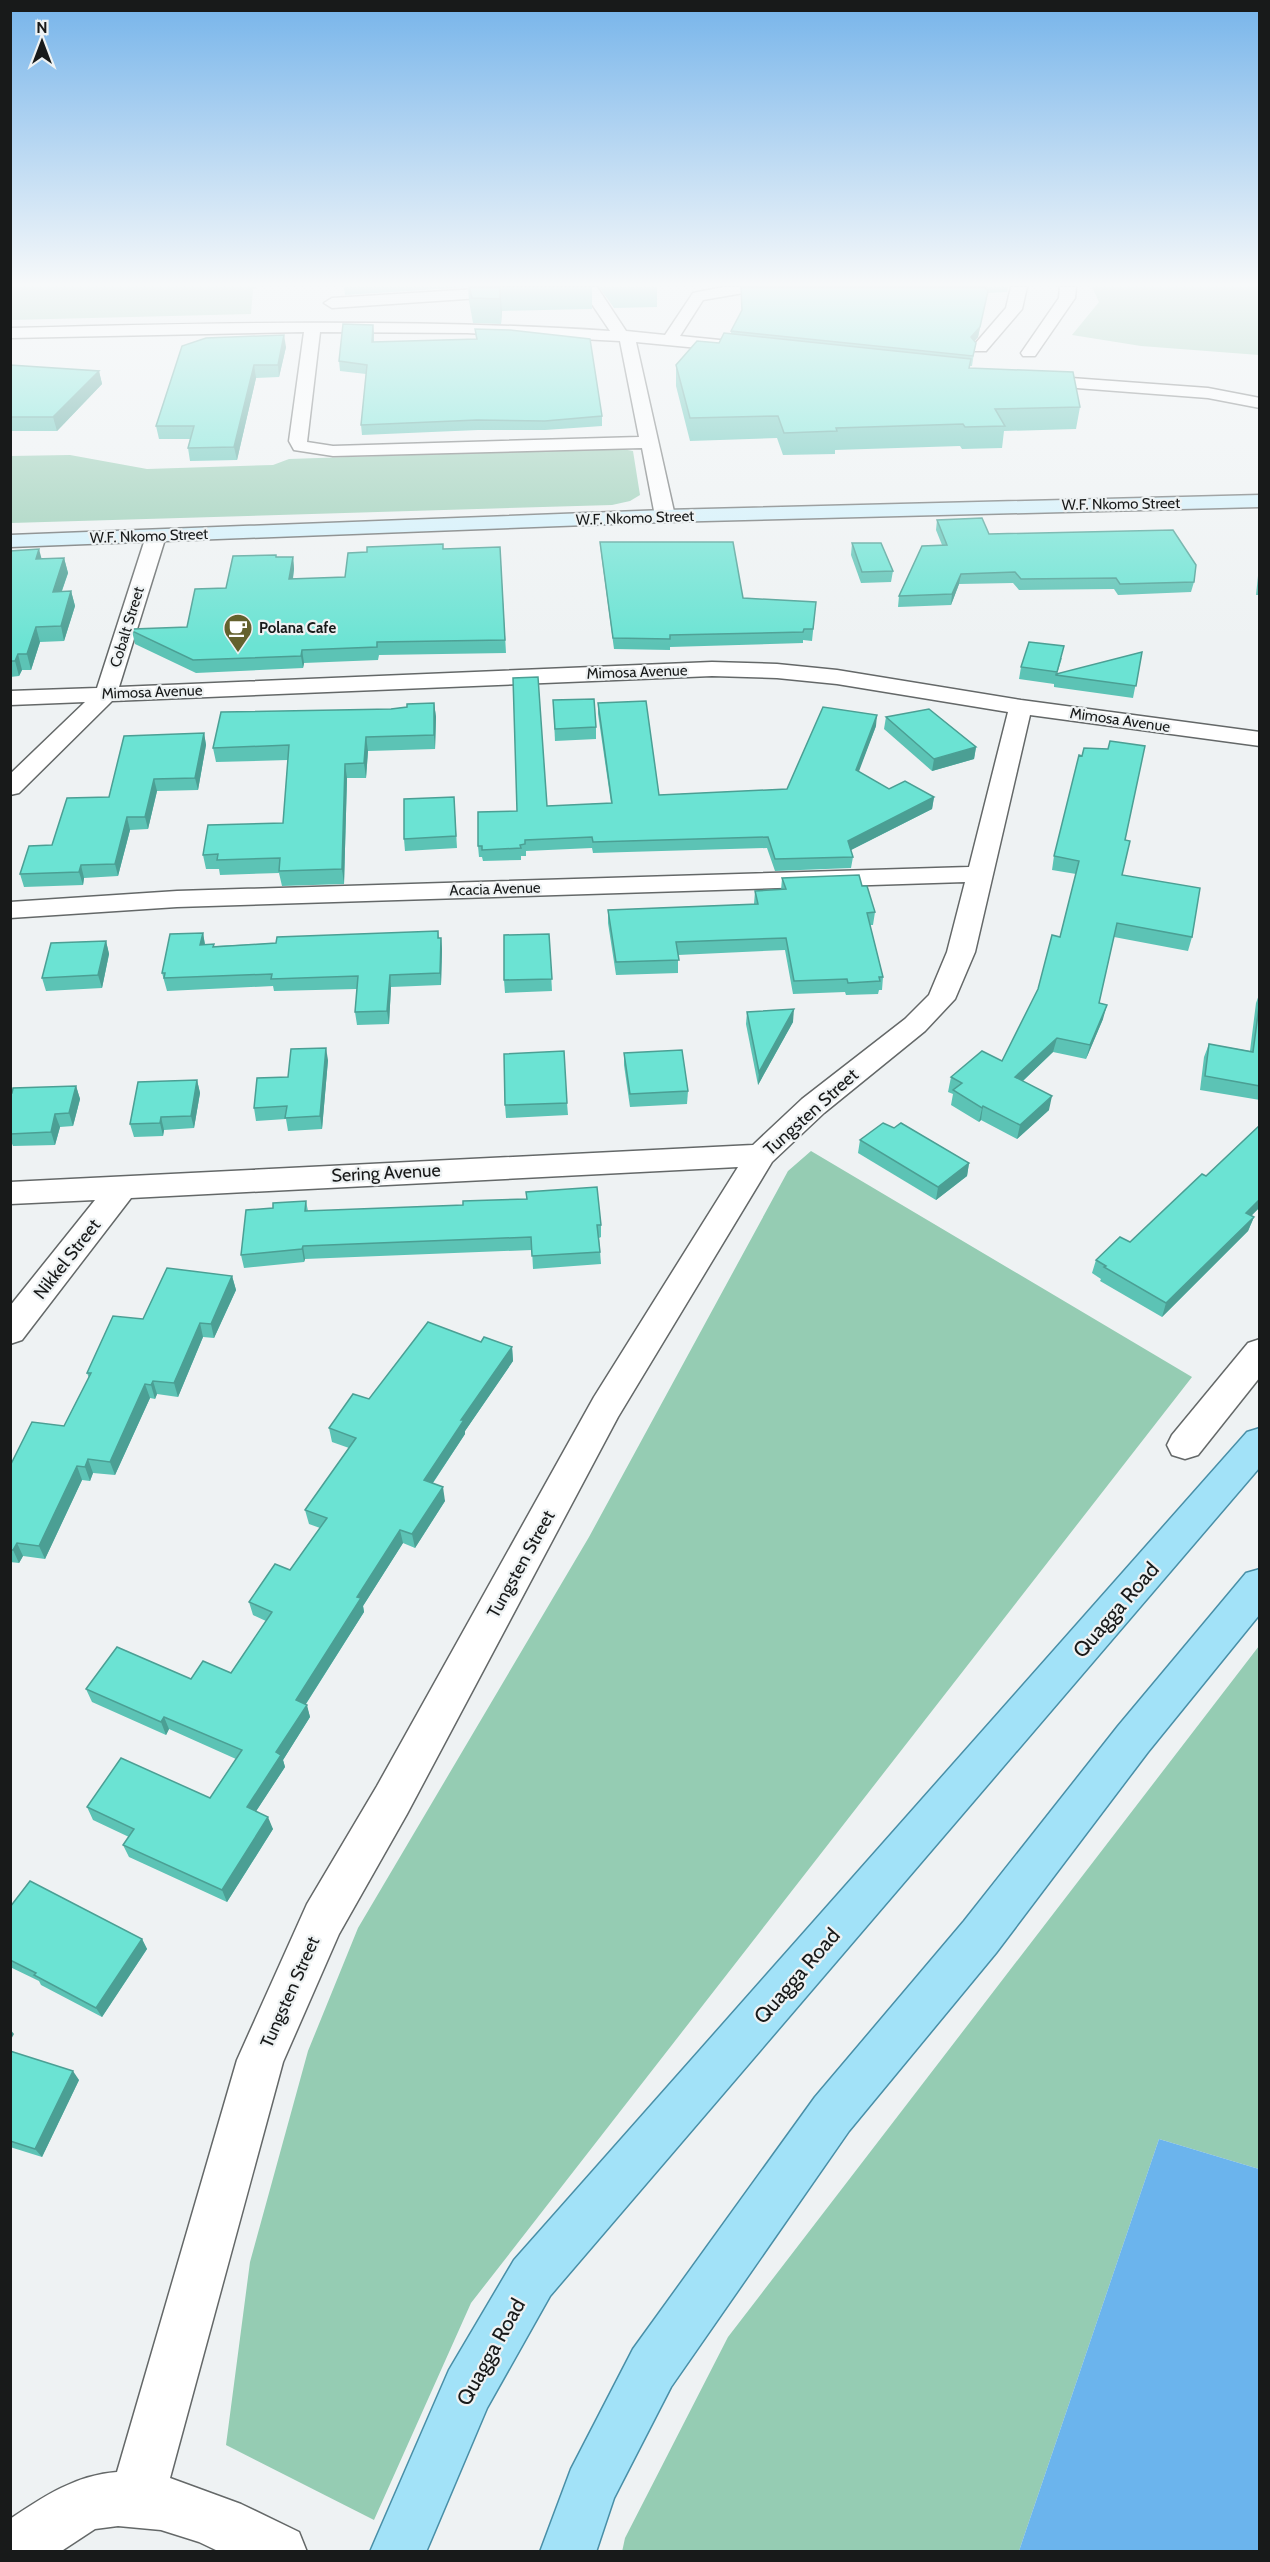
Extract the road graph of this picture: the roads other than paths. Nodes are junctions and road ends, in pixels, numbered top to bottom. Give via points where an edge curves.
1 (302, 407) edge
2 (640, 407) edge
3 (648, 442) junction
4 (1260, 501) edge
5 (665, 516) junction
6 (156, 536) junction
7 (10, 541) edge
8 (106, 694) junction
9 (10, 698) edge
10 (1021, 707) junction
11 (1260, 739) edge
12 (10, 788) edge
13 (980, 874) junction
14 (10, 910) edge
15 (761, 1155) junction
16 (123, 1186) junction
17 (10, 1193) edge
18 (10, 1331) edge
19 (1260, 1352) edge
20 (1260, 1442) edge
21 (1185, 1445) dead end
22 (1260, 1585) edge
23 (137, 2498) junction
24 (12, 2552) edge
25 (279, 2552) edge
26 (398, 2552) edge
27 (568, 2552) edge

1 - 3 street via 300,446 333,451
2 - 3 street
3 - 5 street
4 - 5 main road, W.F. Nkomo Street
5 - 6 main road, W.F. Nkomo Street
6 - 7 main road, W.F. Nkomo Street
6 - 8 street, Cobalt Street
8 - 9 street, Mimosa Avenue
8 - 10 street, Mimosa Avenue via 712,669 837,677
8 - 12 street, Cobalt Street
10 - 11 street, Mimosa Avenue
10 - 13 street, Tungsten Street
13 - 14 street, Acacia Avenue via 177,899
13 - 15 street, Tungsten Street via 961,951 941,999
15 - 16 street, Sering Avenue
15 - 23 street, Tungsten Street via 606,1407 323,1919 292,1985 260,2060
16 - 17 street, Sering Avenue
16 - 18 street, Nikkel Street
19 - 21 street
20 - 26 main road, Quagga Road via 532,2278 468,2389
22 - 27 main road via 1133,1739 980,1938 832,2114 652,2367 590,2488
23 - 24 street via 84,2504
23 - 25 street via 203,2514

